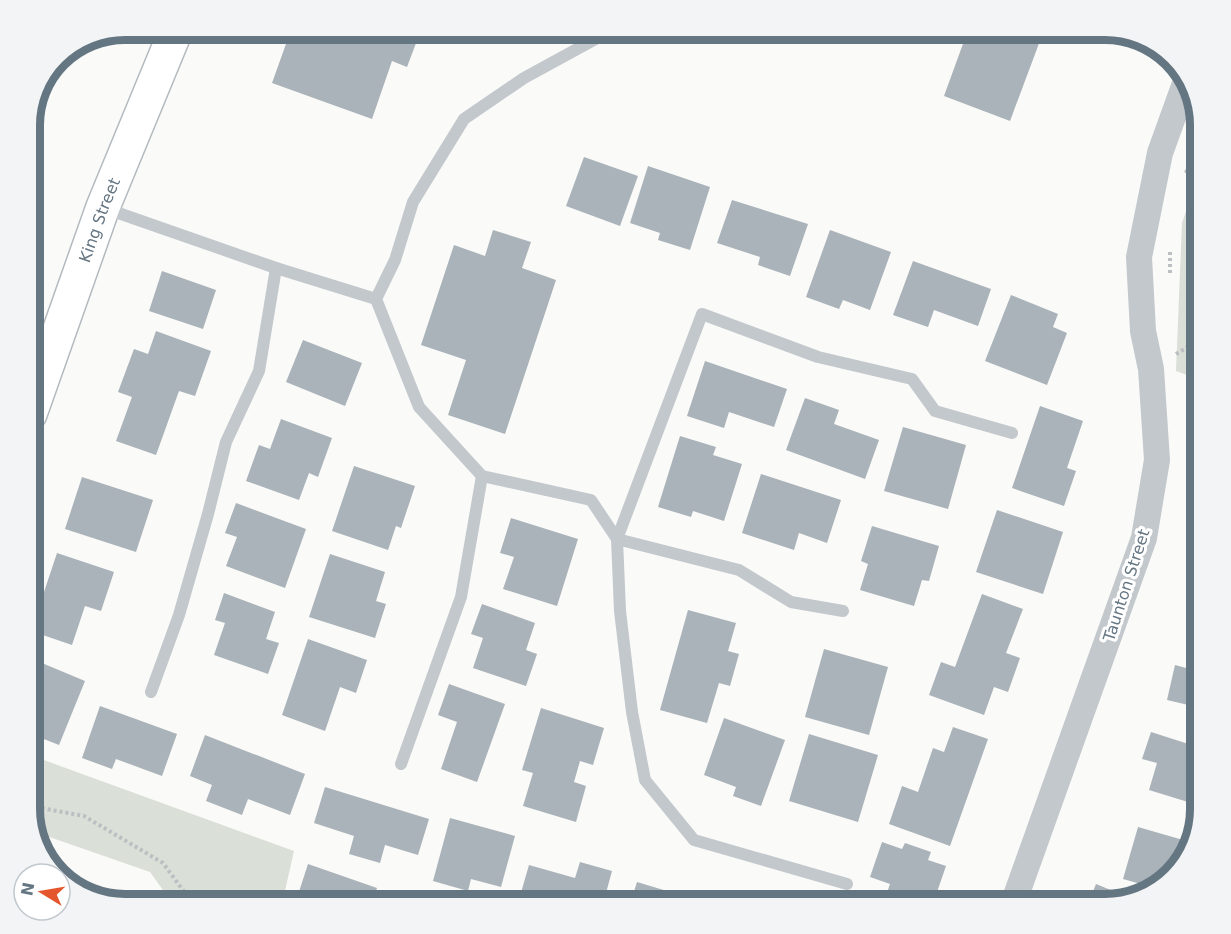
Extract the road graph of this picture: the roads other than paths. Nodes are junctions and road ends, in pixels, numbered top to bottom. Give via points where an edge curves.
1 (171, 41) edge
2 (592, 41) edge
3 (1183, 90) edge
4 (103, 207) junction
5 (276, 268) junction
6 (376, 299) junction
7 (41, 383) edge
8 (1012, 433) dead end
9 (482, 476) junction
10 (618, 539) junction
11 (843, 611) dead end
12 (151, 692) dead end
13 (401, 764) dead end
14 (847, 884) dead end
15 (1017, 894) edge

1 - 4 main road, King Street
2 - 6 lane via 524,78 464,119 413,202 395,260
3 - 15 street, Taunton Street via 1160,153 1139,257 1157,460 1144,538
4 - 5 lane
4 - 7 main road, King Street
5 - 6 lane
5 - 12 lane via 260,372 226,441 179,615
6 - 9 lane via 418,407
8 - 10 lane via 935,411 912,379 818,357 702,314
9 - 10 lane via 591,501
9 - 13 lane via 461,597
10 - 11 lane via 739,570 791,602
10 - 14 lane via 620,611 645,780 694,840

